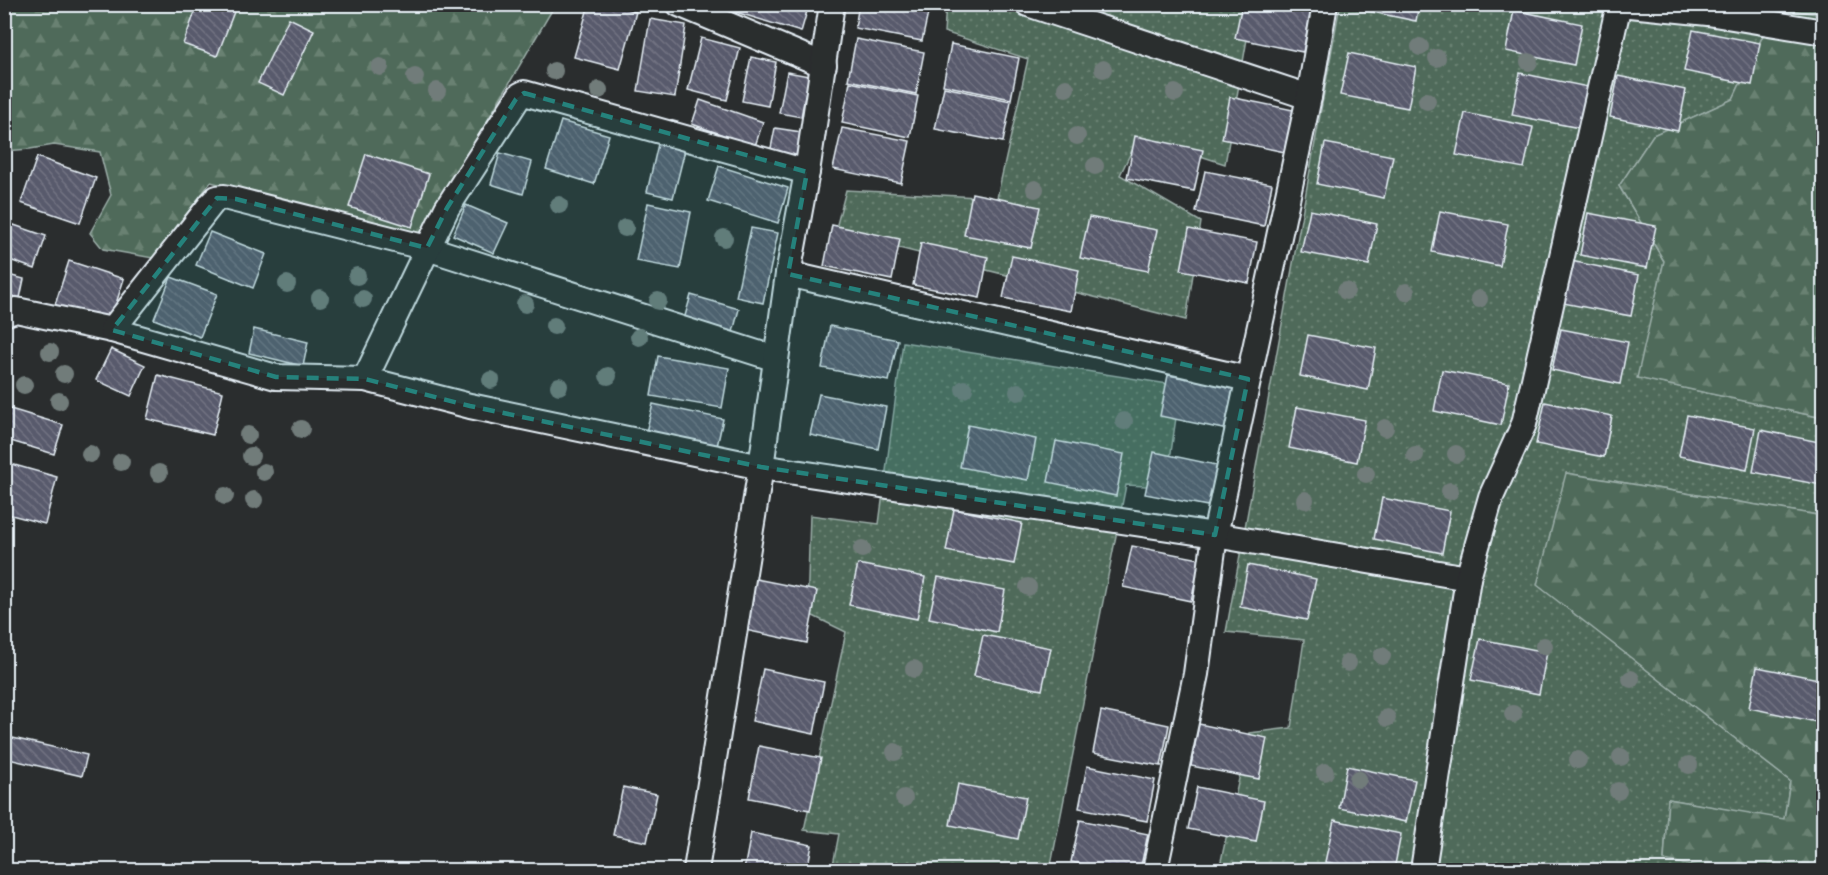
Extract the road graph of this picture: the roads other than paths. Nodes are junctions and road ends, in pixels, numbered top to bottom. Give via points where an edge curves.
1 (679, 4) edge
2 (832, 4) edge
3 (1028, 4) edge
4 (1325, 4) edge
5 (1620, 4) edge
6 (1824, 32) edge
7 (824, 66) junction
8 (1310, 97) junction
9 (807, 172) junction
10 (427, 248) junction
11 (788, 274) junction
12 (4, 314) edge
13 (112, 330) junction
14 (776, 359) junction
15 (365, 379) junction
16 (1248, 379) junction
17 (761, 467) junction
18 (1215, 535) junction
19 (1468, 578) junction
20 (696, 870) edge
21 (1155, 870) edge
22 (1423, 870) edge

1 - 7 street
2 - 7 street
3 - 8 street
4 - 8 street
5 - 6 street via 1708,13
5 - 19 street via 1524,424 1491,497
7 - 9 street
8 - 16 street
9 - 10 street via 524,93 516,99 452,199
9 - 11 street
10 - 13 street via 236,199 217,198
10 - 14 street
10 - 15 street
11 - 14 street
11 - 16 street
12 - 13 street via 16,310
13 - 15 street via 276,377
14 - 17 street
15 - 17 street via 470,406
16 - 18 street
17 - 18 street
17 - 20 street
18 - 19 street
18 - 21 street via 1196,674
19 - 22 street

